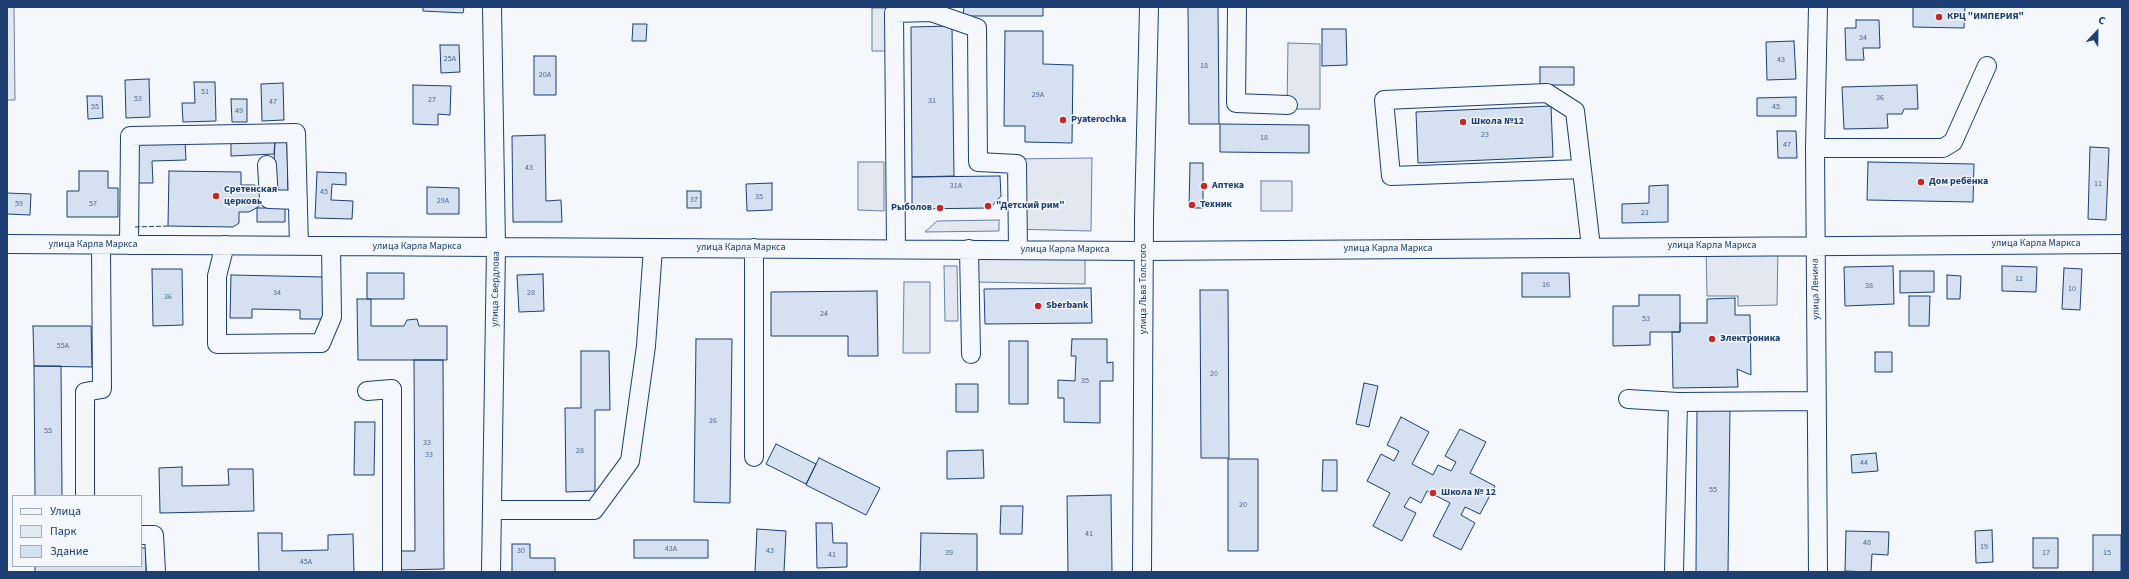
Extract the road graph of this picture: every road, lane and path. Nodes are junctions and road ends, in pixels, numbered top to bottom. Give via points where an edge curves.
1 (492, 7) edge
2 (1149, 7) edge
3 (1237, 7) edge
4 (1818, 7) edge
5 (931, 10) edge
6 (1987, 66) dead end
7 (1288, 105) dead end
8 (1815, 148) junction
9 (267, 165) dead end
10 (1582, 169) junction
11 (298, 200) junction
12 (7, 244) edge
13 (2122, 244) edge
14 (102, 245) junction
15 (129, 245) junction
16 (225, 245) junction
17 (299, 246) junction
18 (331, 246) junction
19 (1815, 246) junction
20 (496, 247) junction
21 (1591, 247) junction
22 (653, 248) junction
23 (754, 248) junction
24 (896, 249) junction
25 (969, 249) junction
26 (1018, 249) junction
27 (1144, 251) junction
28 (971, 354) dead end
29 (367, 391) dead end
30 (1628, 399) dead end
31 (1817, 401) junction
32 (1678, 402) junction
33 (754, 457) dead end
34 (85, 495) edge
35 (492, 510) junction
36 (142, 535) edge
37 (156, 572) edge
38 (392, 572) edge
39 (490, 572) edge
40 (1142, 572) edge
41 (1674, 572) edge
42 (1818, 572) edge

1 - 20 street, улица Свердлова
2 - 27 street, улица Льва Толстого
3 - 7 street via 1236,103
4 - 8 street, улица Ленина
5 - 24 street via 894,13
5 - 26 street via 977,28 978,162 1017,164
6 - 8 street via 1952,142 1943,148
8 - 19 street, улица Ленина
9 - 11 street via 269,199
10 - 10 street via 1575,111 1547,93 1384,100 1391,176
10 - 21 street
11 - 15 street via 296,133 130,136
11 - 17 street
12 - 14 street, улица Карла Маркса
13 - 19 street, улица Карла Маркса
14 - 15 street, улица Карла Маркса
14 - 34 street via 102,389 85,392
15 - 16 street, улица Карла Маркса
16 - 17 street, улица Карла Маркса
16 - 18 street via 216,276 217,344 321,343 332,317
17 - 18 street, улица Карла Маркса
18 - 20 street, улица Карла Маркса
19 - 21 street, улица Карла Маркса
19 - 31 street, улица Ленина
20 - 22 street, улица Карла Маркса
20 - 35 street, улица Свердлова
21 - 27 street, улица Карла Маркса
22 - 23 street, улица Карла Маркса
22 - 35 street via 646,346 630,461 594,510
23 - 24 street, улица Карла Маркса
23 - 33 street
24 - 25 street, улица Карла Маркса
25 - 26 street, улица Карла Маркса
25 - 28 street
26 - 27 street, улица Карла Маркса
27 - 40 street, улица Льва Толстого
29 - 38 street via 392,389
30 - 32 street
31 - 32 street
31 - 42 street, улица Ленина
32 - 41 street
35 - 39 street, улица Свердлова
36 - 37 street via 154,536

